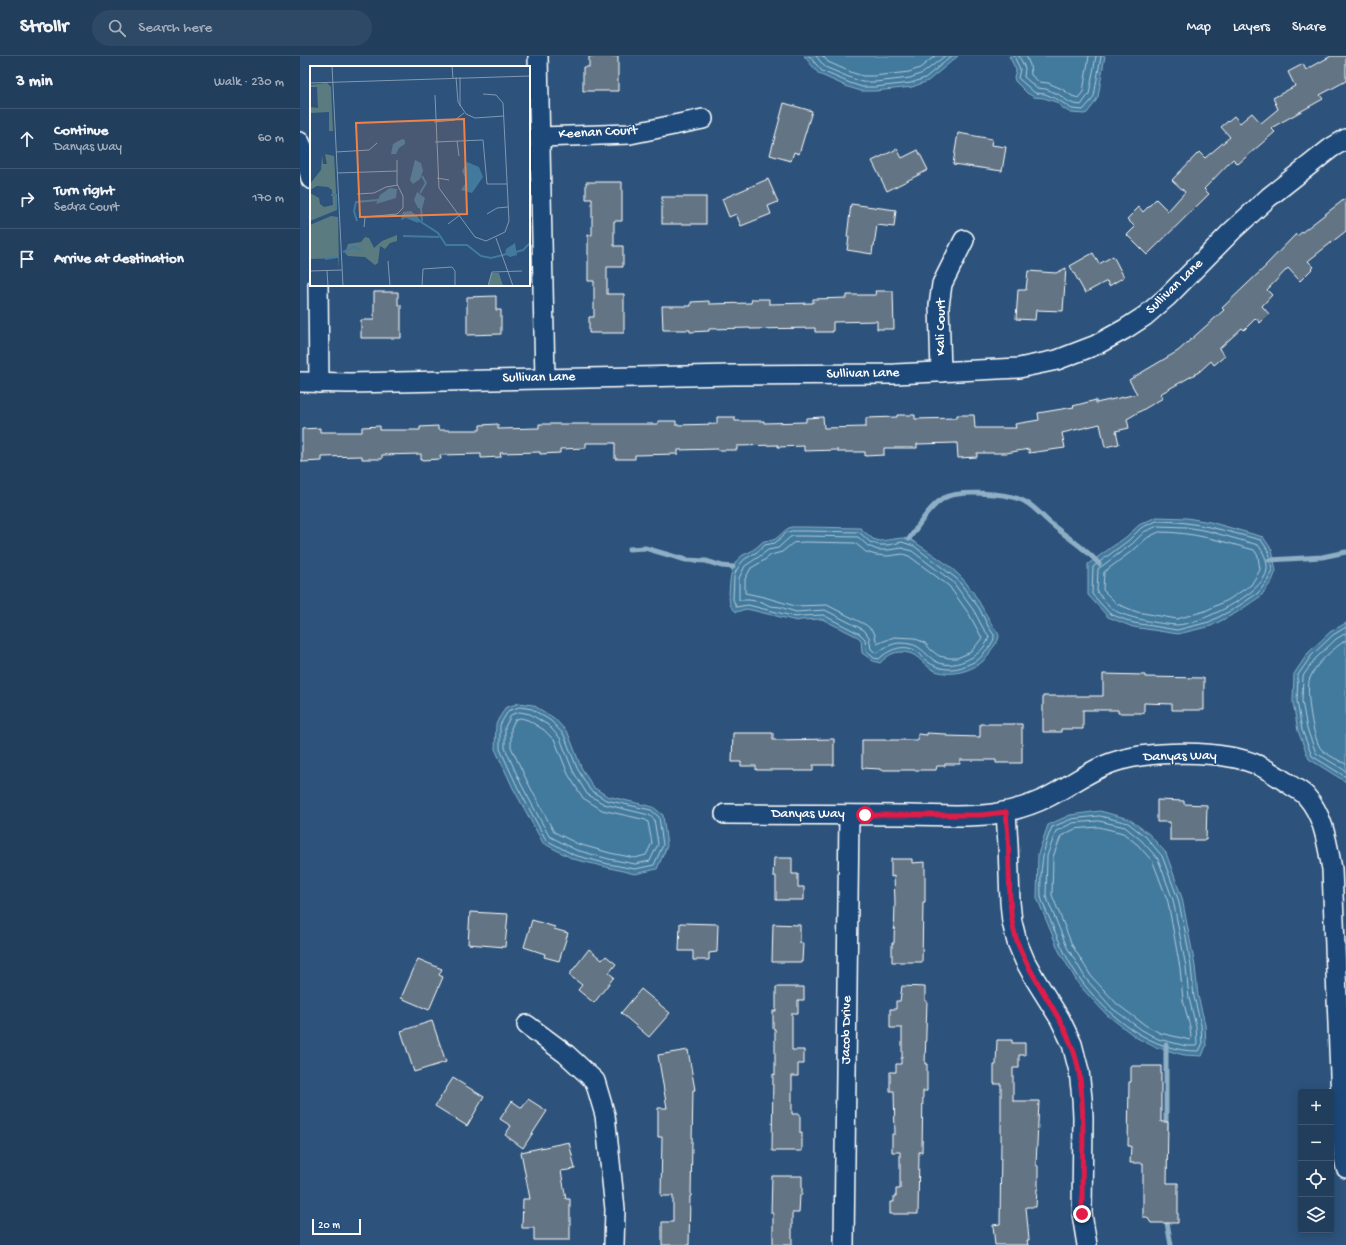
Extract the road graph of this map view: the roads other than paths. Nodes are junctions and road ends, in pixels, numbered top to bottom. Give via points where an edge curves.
1 (538, 56) edge
2 (703, 119) dead end
3 (540, 136) junction
4 (1346, 138) edge
5 (300, 142) edge
6 (310, 175) edge
7 (964, 240) dead end
8 (318, 286) edge
9 (940, 372) junction
10 (545, 378) junction
11 (300, 382) edge
12 (319, 383) junction
13 (1006, 812) junction
14 (725, 814) dead end
15 (849, 814) junction
16 (527, 1025) dead end
17 (1346, 1168) edge
18 (614, 1245) edge
19 (844, 1245) edge
20 (1087, 1245) edge

1 - 3 street
2 - 3 street, Keenan Court via 630,134
3 - 10 street
4 - 9 street, Sullivan Lane via 1269,197 1167,297 1125,329 1096,345 1057,360 1019,368
5 - 6 street
7 - 9 street, Kali Court via 942,284 939,306
8 - 12 street
9 - 10 street, Sullivan Lane
10 - 12 street, Sullivan Lane
11 - 12 street, Sullivan Lane
13 - 15 street, Danyas Way via 981,815
13 - 17 street, Danyas Way via 1048,797 1094,770 1132,758 1162,754 1208,754 1234,758 1259,766 1305,795 1318,815 1326,835 1332,869 1343,1152
13 - 20 street via 1010,902 1017,942 1035,979 1060,1019 1072,1044 1079,1071 1083,1117 1082,1214
14 - 15 street, Danyas Way
15 - 19 street, Jacob Drive
16 - 18 street via 566,1054 595,1081 605,1115 615,1209

